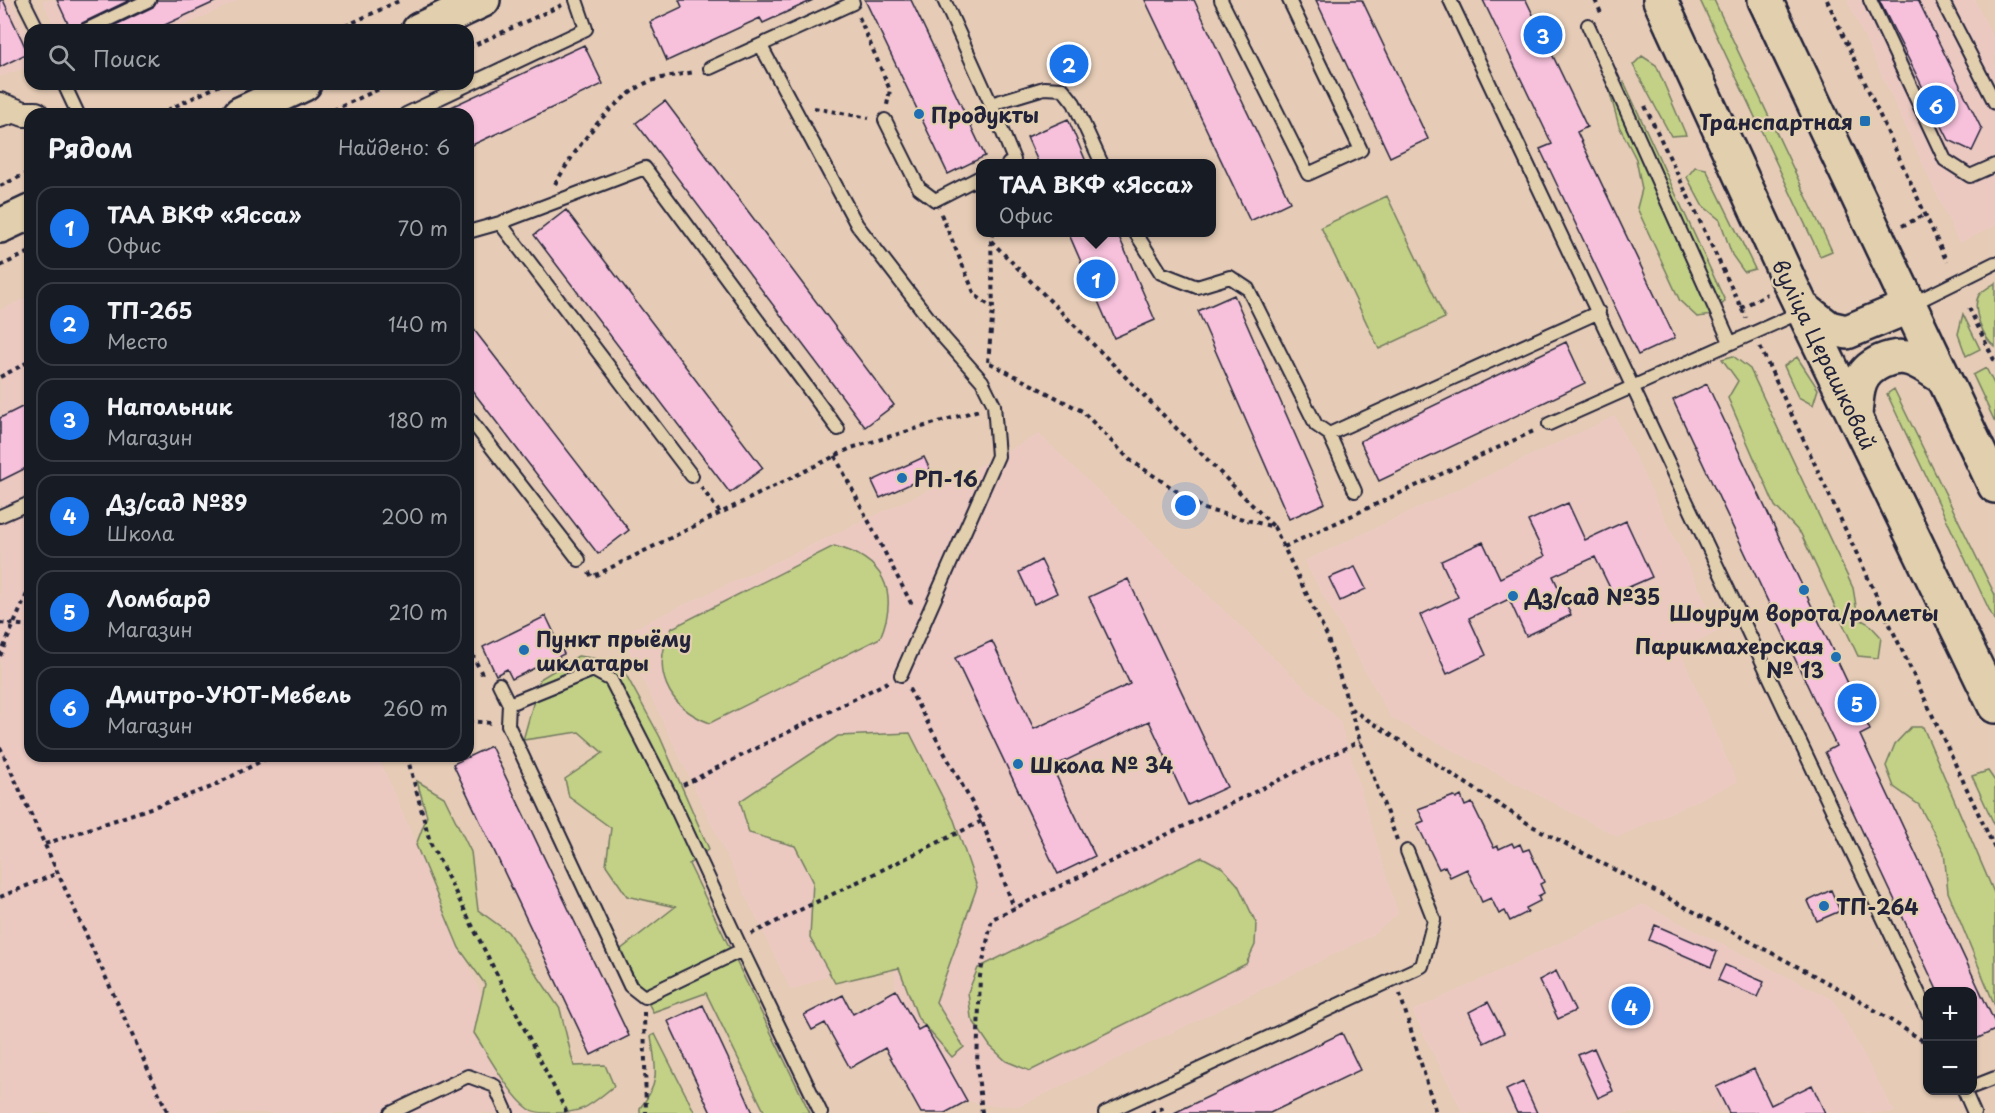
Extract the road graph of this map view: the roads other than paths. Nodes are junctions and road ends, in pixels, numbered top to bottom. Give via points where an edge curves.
1 (23, 0) edge
2 (149, 0) edge
3 (483, 0) edge
4 (576, 0) edge
5 (944, 0) edge
6 (1221, 0) edge
7 (1289, 0) edge
8 (1450, 0) edge
9 (1660, 0) edge
10 (1765, 0) edge
11 (1870, 0) edge
12 (1942, 0) edge
13 (852, 1) edge
14 (35, 24) edge
15 (99, 24) edge
16 (432, 24) edge
17 (1588, 25) dead end
18 (762, 46) junction
19 (710, 68) road end
20 (474, 82) edge
21 (67, 90) edge
22 (291, 90) edge
23 (457, 90) edge
24 (1995, 103) edge
25 (991, 104) junction
26 (0, 105) edge
27 (75, 108) edge
28 (253, 108) edge
29 (419, 108) edge
30 (24, 112) edge
31 (24, 116) edge
32 (885, 120) road end
33 (0, 122) edge
34 (1014, 159) edge
35 (1100, 159) edge
36 (1995, 165) edge
37 (976, 180) edge
38 (24, 215) edge
39 (500, 223) junction
40 (0, 226) edge
41 (474, 230) edge
42 (1138, 237) edge
43 (1995, 263) edge
44 (1910, 306) junction
45 (1803, 310) junction
46 (1599, 312) junction
47 (1730, 342) junction
48 (1944, 378) junction
49 (1837, 380) junction
50 (1634, 386) junction
51 (1855, 416) junction
52 (1549, 424) road end
53 (474, 425) edge
54 (838, 429) dead end
55 (1329, 434) junction
56 (692, 476) road end
57 (1993, 478) edge
58 (1355, 491) dead end
59 (24, 505) edge
60 (0, 516) edge
61 (579, 560) road end
62 (901, 675) road end
63 (499, 684) road end
64 (508, 704) junction
65 (1995, 706) edge
66 (1403, 849) road end
67 (739, 945) junction
68 (1923, 1002) edge
69 (1995, 1078) edge
70 (1977, 1085) edge
71 (1966, 1095) edge
72 (391, 1113) edge
73 (507, 1113) edge
74 (821, 1113) edge
75 (1105, 1113) edge
76 (1974, 1113) edge

1 - 14 lane
2 - 15 lane
3 - 16 main road
4 - 20 lane via 586,29
5 - 25 lane
6 - 7 lane via 1308,174 1361,150
8 - 46 lane
9 - 45 main road, вуліца Церашковай
10 - 44 main road
11 - 36 lane via 1945,160 1970,176
12 - 24 lane
13 - 18 lane
17 - 47 lane
18 - 19 lane
18 - 62 lane via 857,225 982,381 994,405 998,456
21 - 27 lane
22 - 28 main road
23 - 29 lane
25 - 34 lane
25 - 35 lane via 1044,88 1063,89 1074,103
26 - 30 street
31 - 33 lane
32 - 37 lane via 919,188 935,200
38 - 40 main road
39 - 41 lane
39 - 54 lane via 645,168
39 - 56 lane
42 - 55 lane via 1161,273 1197,287 1230,277 1248,289 1316,425
43 - 44 lane
44 - 45 main road via 1847,332 1829,328
44 - 48 main road
44 - 49 main road via 1849,351
45 - 47 lane
45 - 49 main road, вуліца Церашковай
46 - 50 lane
46 - 55 lane
47 - 50 lane
48 - 51 main road via 1914,360 1885,360 1859,383
48 - 57 main road
49 - 51 main road, вуліца Церашковай
50 - 52 lane
50 - 68 lane
51 - 65 main road, вуліца Церашковай
53 - 61 lane
55 - 58 lane
59 - 60 lane
63 - 64 lane
64 - 67 lane via 593,670 611,680 669,793
64 - 67 lane via 508,725 630,986 644,996
66 - 75 lane via 1434,920 1422,966
67 - 74 lane
69 - 70 lane
71 - 76 lane
72 - 73 lane via 468,1076 495,1086

